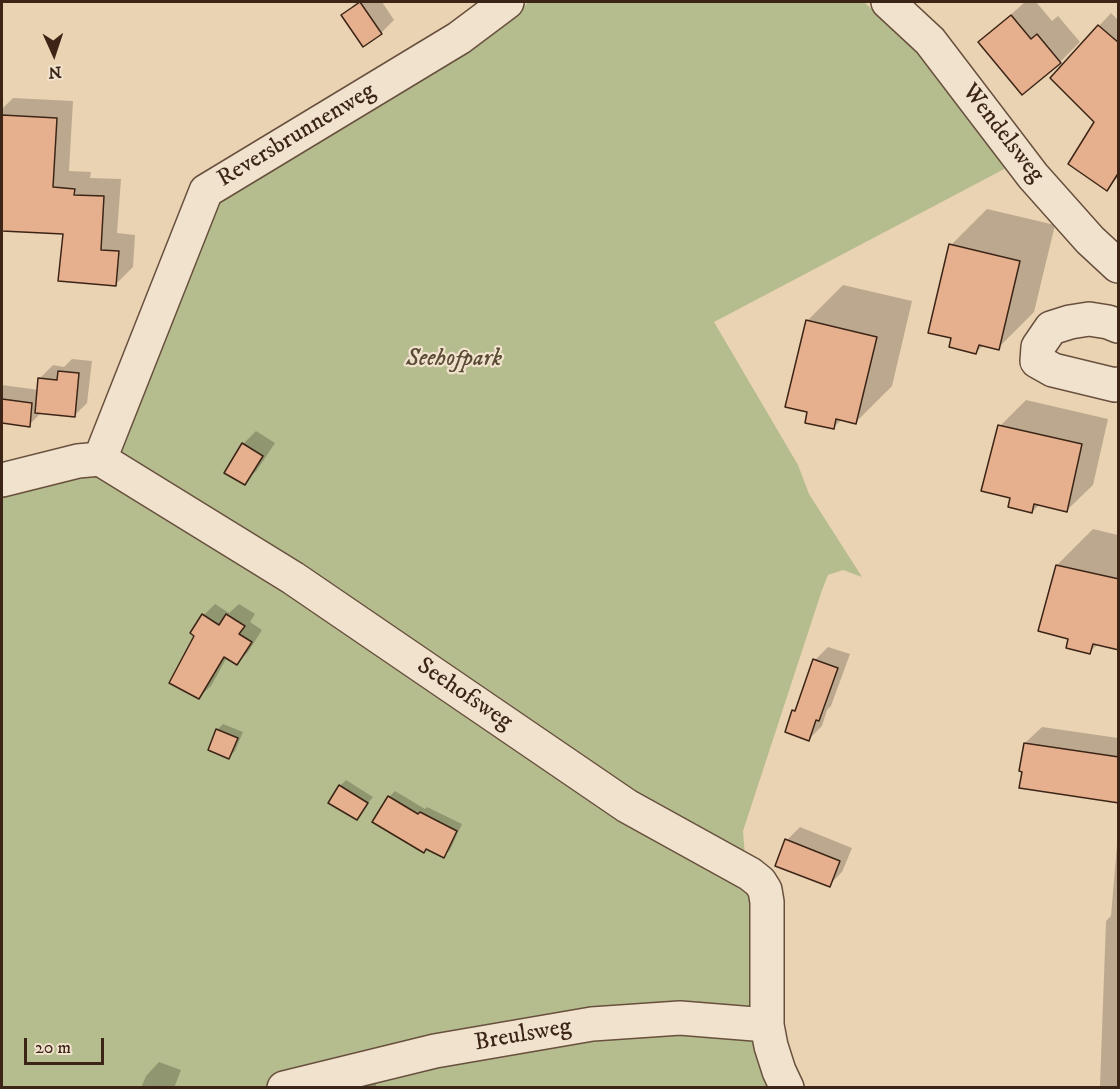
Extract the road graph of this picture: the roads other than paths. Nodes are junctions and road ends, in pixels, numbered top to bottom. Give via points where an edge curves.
1 (507, 2) edge
2 (888, 2) edge
3 (1116, 259) edge
4 (1119, 326) edge
5 (1119, 384) edge
6 (100, 459) junction
7 (2, 480) edge
8 (767, 1025) junction
9 (284, 1088) edge
10 (788, 1088) edge

1 - 6 street, Reversbrunnenweg via 459,38 206,191
2 - 3 street, Wendelsweg via 930,41 1033,176 1090,240
4 - 5 street via 1089,319 1051,328 1038,347 1037,361 1053,370
6 - 7 street
6 - 8 street, Seehofsweg via 294,578 627,806 760,882 767,902
8 - 9 street, Breulsweg via 680,1018 592,1024 435,1052
8 - 10 street

